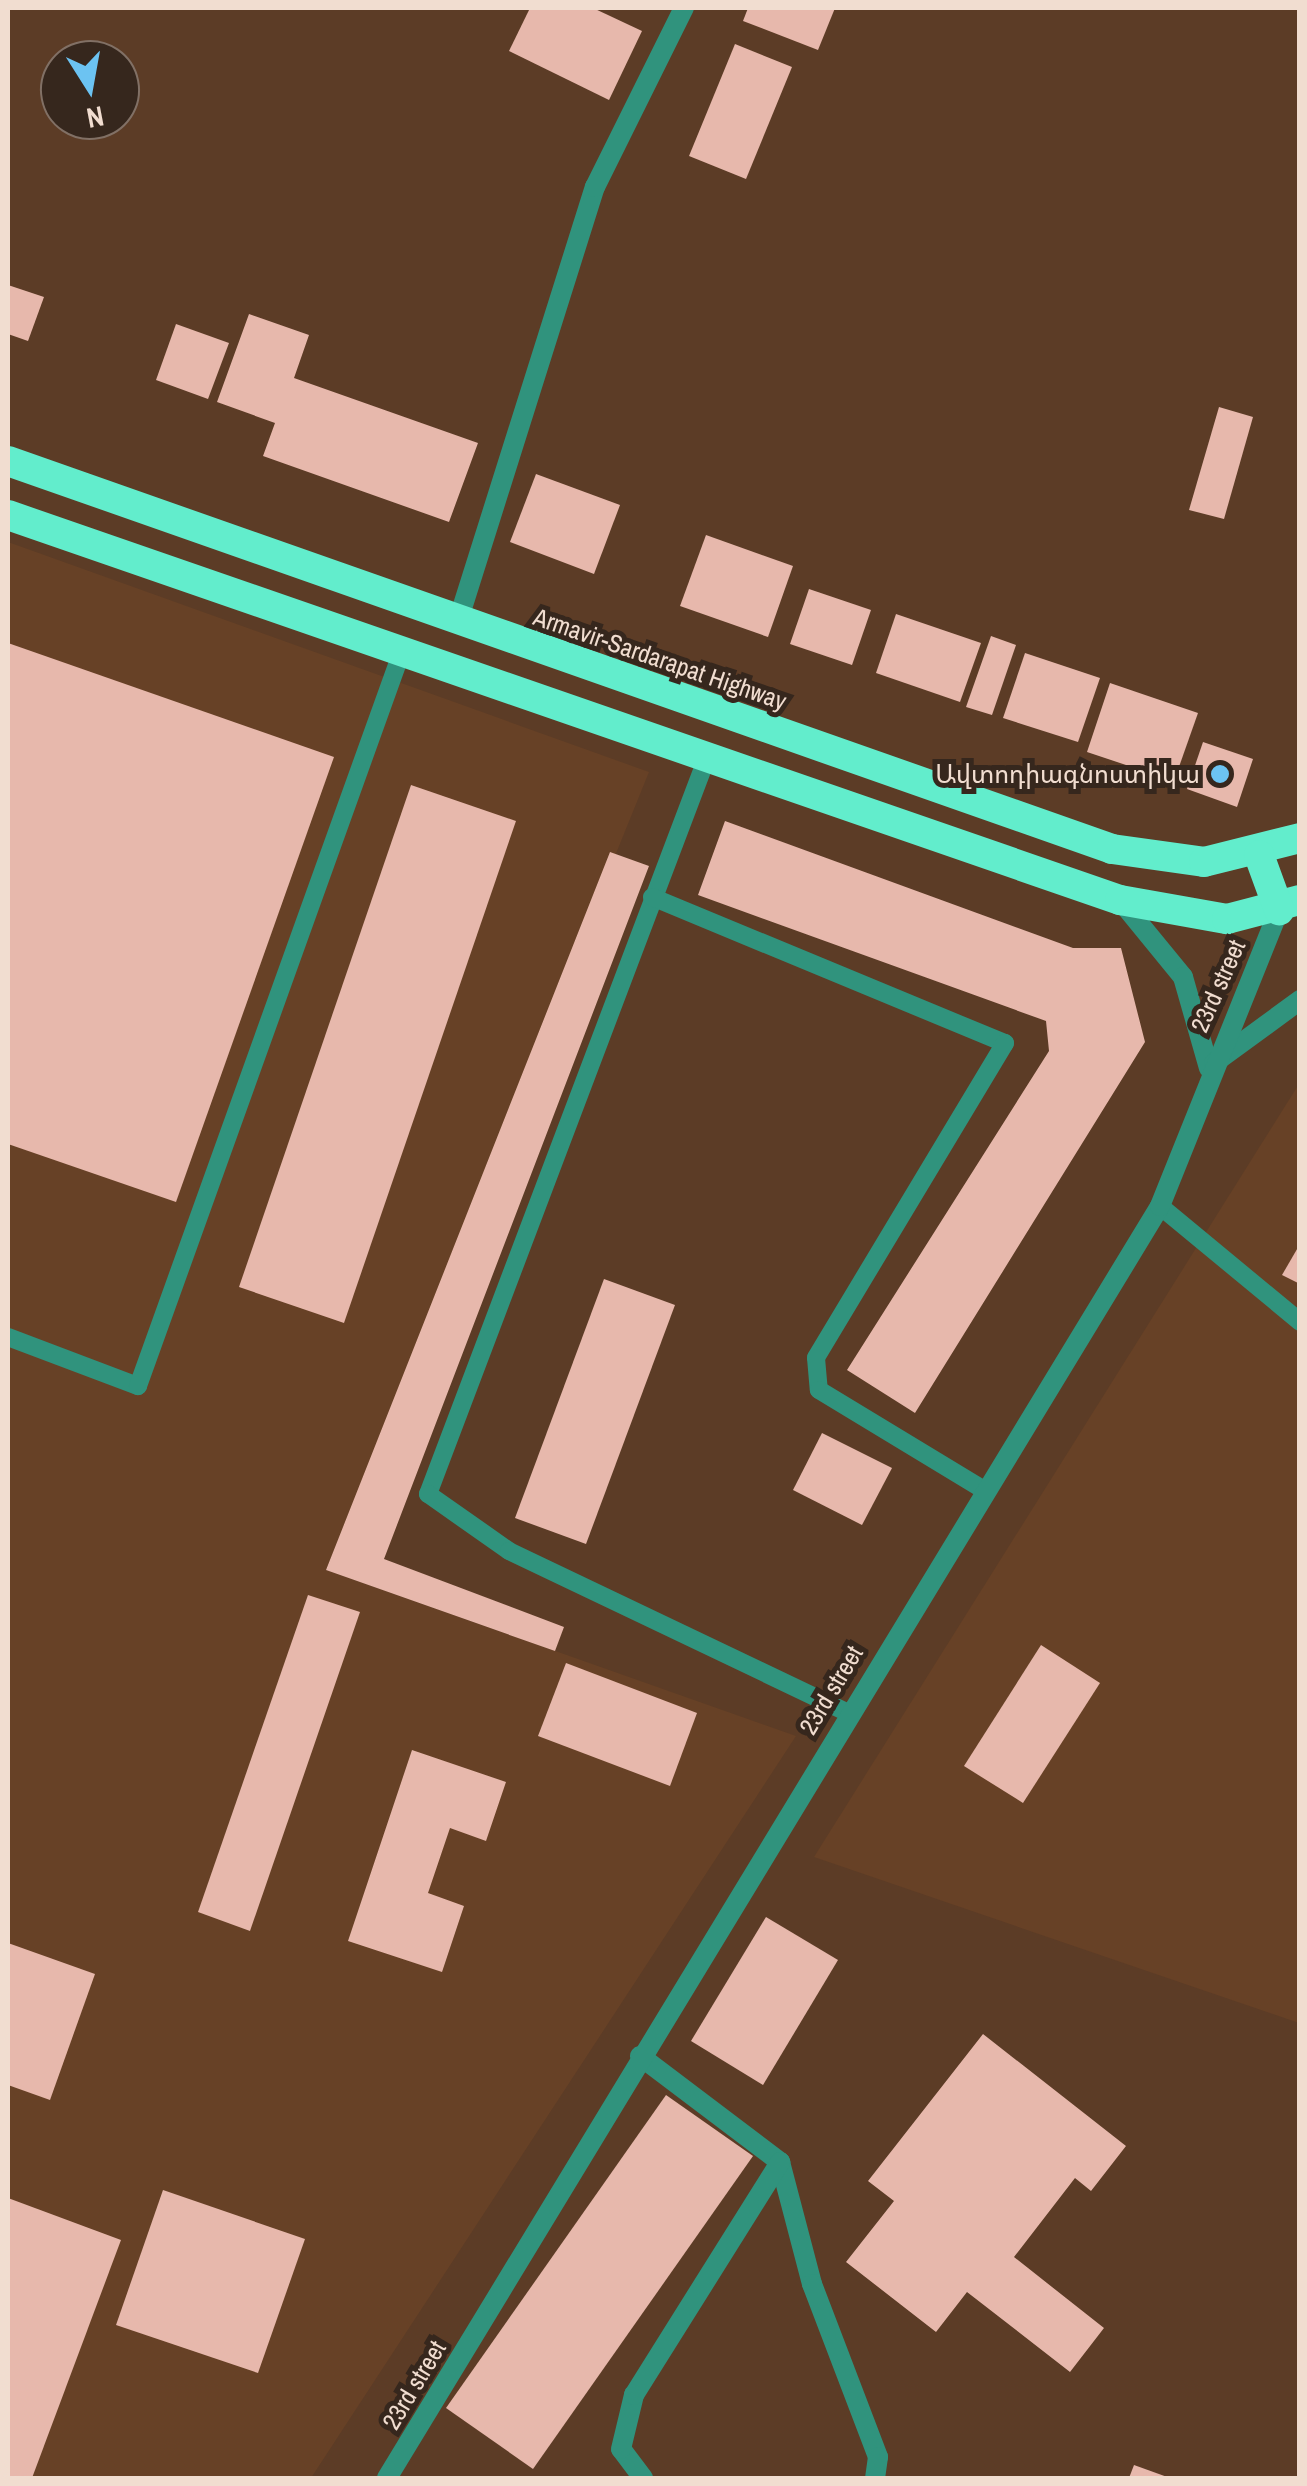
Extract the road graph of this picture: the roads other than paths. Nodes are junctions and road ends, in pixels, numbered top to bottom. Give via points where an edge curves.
1 (684, 8) edge
2 (8, 462) edge
3 (8, 514) edge
4 (458, 621) junction
5 (402, 654) junction
6 (706, 760) junction
7 (1300, 838) edge
8 (1258, 855) junction
9 (652, 897) junction
10 (1120, 900) junction
11 (1289, 905) edge
12 (1300, 1000) edge
13 (1209, 1068) junction
14 (1160, 1206) junction
15 (1300, 1322) edge
16 (8, 1337) edge
17 (984, 1490) junction
18 (847, 1712) junction
19 (640, 2056) junction
20 (780, 2162) junction
21 (387, 2478) edge
22 (643, 2478) edge
23 (876, 2478) edge

1 - 4 street via 595,187
2 - 4 highway, Armavir-Sardarapat Highway
3 - 5 highway
4 - 8 highway, Armavir-Sardarapat Highway via 1112,849 1204,862
5 - 6 highway
5 - 16 lane via 138,1386
6 - 9 lane
6 - 10 highway
7 - 8 highway, Armavir-Sardarapat Highway
8 - 11 highway
9 - 17 lane via 1005,1042 816,1358 819,1390
9 - 18 lane via 428,1494 509,1552
10 - 11 highway via 1210,918
10 - 13 street via 1183,977
11 - 13 street, 23rd street
12 - 13 street
13 - 14 street, 23rd street
14 - 15 lane
14 - 17 street, 23rd street
17 - 18 street, 23rd street
18 - 19 street, 23rd street
19 - 20 street
19 - 21 street, 23rd street
20 - 22 street via 634,2395 621,2449
20 - 23 street via 812,2284 878,2456

